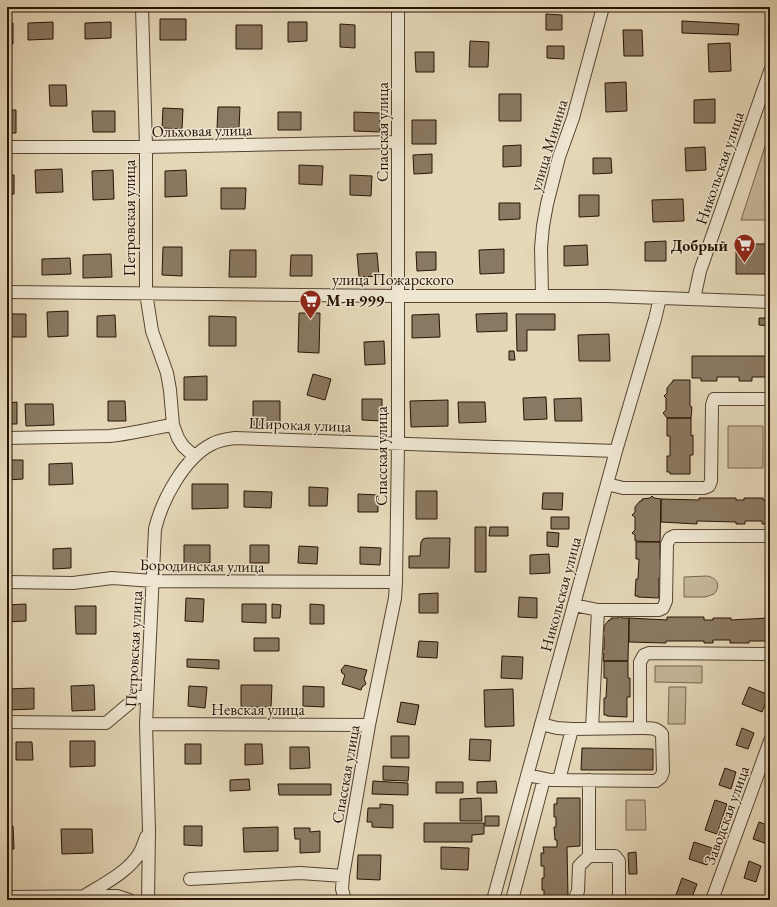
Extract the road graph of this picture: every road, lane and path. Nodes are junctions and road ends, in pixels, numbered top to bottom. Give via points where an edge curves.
1 (142, 7) edge
2 (398, 7) edge
3 (603, 7) edge
4 (770, 71) edge
5 (398, 142) junction
6 (7, 147) edge
7 (146, 147) junction
8 (7, 292) edge
9 (146, 293) junction
10 (542, 295) junction
11 (398, 296) junction
12 (660, 298) junction
13 (694, 300) junction
14 (770, 302) edge
15 (770, 399) edge
16 (173, 425) junction
17 (7, 438) edge
18 (398, 443) junction
19 (616, 451) junction
20 (194, 456) junction
21 (607, 484) junction
22 (770, 536) edge
23 (153, 581) junction
24 (7, 582) edge
25 (396, 582) junction
26 (574, 605) junction
27 (598, 610) junction
28 (770, 654) edge
29 (147, 697) junction
30 (7, 722) edge
31 (146, 724) junction
32 (541, 724) junction
33 (369, 725) junction
34 (572, 728) junction
35 (592, 728) junction
36 (640, 728) junction
37 (770, 741) edge
38 (527, 775) junction
39 (544, 779) junction
40 (559, 780) junction
41 (589, 780) junction
42 (149, 831) junction
43 (589, 856) junction
44 (343, 876) junction
45 (190, 879) dead end
46 (83, 896) junction
47 (7, 897) edge
48 (619, 897) dead end
49 (497, 899) edge
50 (129, 900) edge
51 (148, 900) edge
52 (345, 900) edge
53 (512, 900) edge
54 (574, 900) edge
55 (712, 900) edge

1 - 7 street, Петровская улица
2 - 5 street, Спасская улица
3 - 10 street, улица Минина via 547,204 541,248
4 - 13 street, Никольская улица via 700,271
5 - 7 street, Ольховая улица
5 - 11 street, Спасская улица
6 - 7 street, Ольховая улица
7 - 9 street, Петровская улица
8 - 9 street, улица Пожарского
9 - 11 street, улица Пожарского
9 - 16 street, Петровская улица via 152,331 170,390
10 - 11 street, улица Пожарского
10 - 12 street, улица Пожарского
11 - 18 street, Спасская улица
12 - 13 street, улица Пожарского
12 - 19 street, Никольская улица
13 - 14 street, улица Пожарского
15 - 21 street via 714,399 709,486 623,488
16 - 17 street via 126,435
16 - 20 street via 183,446
18 - 19 street, Широкая улица
18 - 20 street, Широкая улица via 235,438 212,443
18 - 25 street, Спасская улица
19 - 21 street, Никольская улица
20 - 23 street, Петровская улица via 168,494 158,518 155,529
21 - 26 street, Никольская улица
22 - 27 street via 674,536 667,544 666,601 663,608
23 - 24 street, Бородинская улица via 112,578 73,583
23 - 25 street, Бородинская улица
23 - 29 street, Петровская улица
25 - 33 street, Спасская улица
26 - 27 street
26 - 32 street, Никольская улица
27 - 35 street
28 - 36 street via 644,655 640,662
29 - 30 street via 137,697 106,723
29 - 31 street, Петровская улица
31 - 33 street, Невская улица
31 - 42 street, Петровская улица
32 - 34 street
32 - 38 street, Никольская улица
33 - 44 street, Спасская улица
34 - 35 street
34 - 40 street
35 - 36 street
36 - 41 street via 652,728 662,734 661,777 656,781
37 - 55 street, Заводская улица
38 - 39 street
38 - 49 street, Никольская улица
39 - 40 street
39 - 53 street
40 - 41 street
41 - 43 street
42 - 46 street, Петровская улица via 140,853 122,872
42 - 51 street, Петровская улица
43 - 48 street via 615,856 619,860
43 - 54 street via 579,866 578,891
44 - 45 street via 300,873
44 - 52 street, Спасская улица via 342,889
46 - 47 street
46 - 50 street via 117,896

